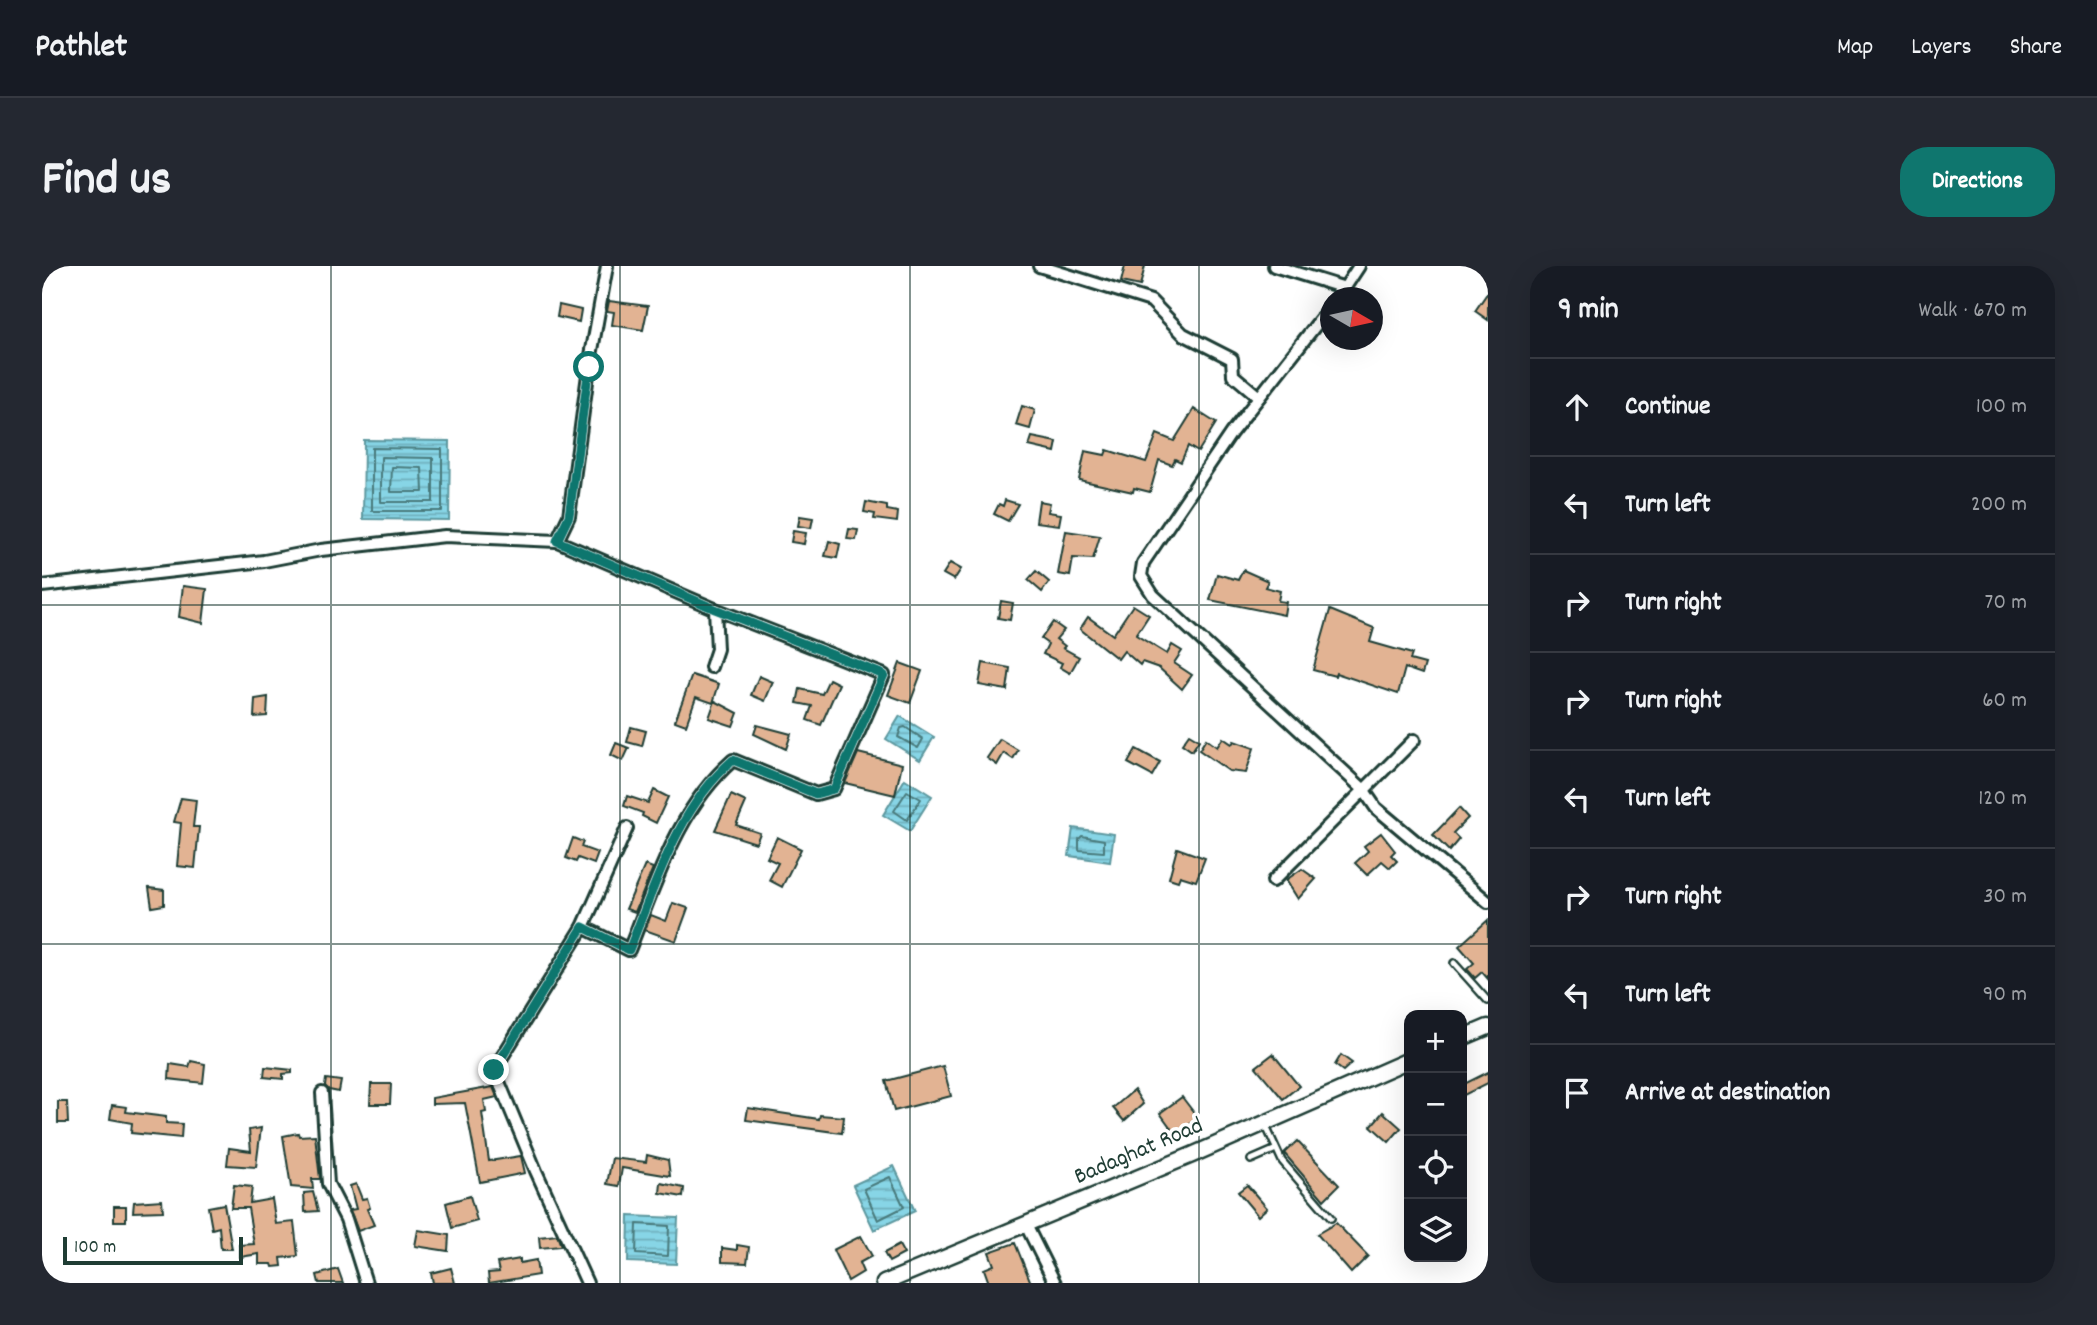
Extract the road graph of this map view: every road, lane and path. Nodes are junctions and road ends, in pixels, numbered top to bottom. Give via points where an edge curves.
1 (607, 266) edge
2 (1039, 266) edge
3 (1274, 266) edge
4 (1359, 266) edge
5 (1326, 287) edge
6 (1345, 287) edge
7 (1320, 321) edge
8 (1259, 397) junction
9 (557, 541) junction
10 (42, 586) edge
11 (715, 609) junction
12 (711, 667) dead end
13 (1414, 740) dead end
14 (1363, 789) junction
15 (628, 828) dead end
16 (1273, 881) dead end
17 (1488, 902) edge
18 (583, 927) junction
19 (1454, 963) dead end
20 (1488, 1000) edge
21 (1488, 1027) edge
22 (1467, 1036) edge
23 (1404, 1062) edge
24 (322, 1093) dead end
25 (1264, 1122) junction
26 (1274, 1150) junction
27 (1251, 1160) dead end
28 (1331, 1218) dead end
29 (1026, 1225) junction
30 (366, 1283) edge
31 (587, 1283) edge
32 (884, 1283) edge
33 (1055, 1283) edge

1 - 9 street via 569,516
2 - 8 street via 1151,301 1183,334 1232,359 1233,375
3 - 5 street
4 - 6 street
7 - 8 street
8 - 14 street via 1143,563 1140,576 1153,595
9 - 10 street via 445,536
9 - 11 street
11 - 12 street via 717,649
11 - 18 street via 884,675 834,789 816,794 733,760 681,822 629,950
13 - 14 street
14 - 16 street
14 - 17 street via 1376,807
15 - 18 street
18 - 31 street via 494,1070
19 - 20 lane
21 - 22 main road
23 - 25 main road, Badaghat Road
24 - 30 street via 328,1184 346,1219
25 - 26 lane
25 - 29 main road, Badaghat Road
26 - 27 lane
26 - 28 lane
29 - 32 main road, Badaghat Road
29 - 33 street

